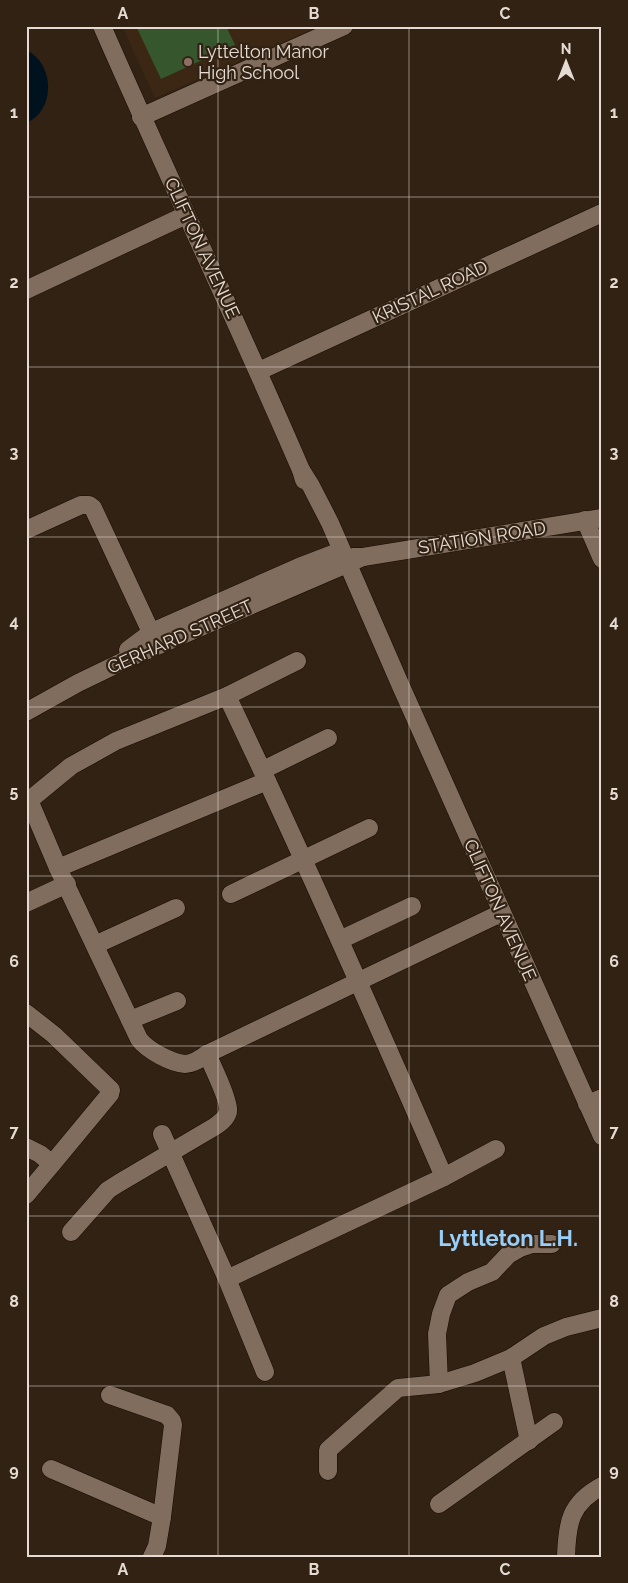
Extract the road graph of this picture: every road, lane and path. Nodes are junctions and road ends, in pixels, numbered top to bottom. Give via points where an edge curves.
1 (102, 26) edge
2 (344, 26) edge
3 (142, 117) junction
4 (602, 213) edge
5 (186, 216) junction
6 (26, 290) edge
7 (259, 371) junction
8 (593, 519) edge
9 (26, 530) edge
10 (602, 559) edge
11 (345, 560) junction
12 (154, 639) junction
13 (297, 661) dead end
14 (227, 696) junction
15 (26, 703) edge
16 (26, 712) edge
17 (328, 738) dead end
18 (265, 776) junction
19 (28, 802) edge
20 (369, 828) dead end
21 (303, 860) junction
22 (58, 868) junction
23 (67, 884) junction
24 (231, 894) dead end
25 (26, 904) edge
26 (412, 906) dead end
27 (176, 908) dead end
28 (501, 913) junction
29 (340, 940) junction
30 (95, 945) junction
31 (359, 982) junction
32 (176, 1001) dead end
33 (26, 1013) edge
34 (130, 1020) junction
35 (207, 1054) junction
36 (594, 1101) edge
37 (162, 1134) dead end
38 (602, 1136) edge
39 (26, 1147) edge
40 (496, 1149) dead end
41 (170, 1154) junction
42 (52, 1164) junction
43 (444, 1177) junction
44 (26, 1195) edge
45 (71, 1232) dead end
46 (552, 1244) dead end
47 (227, 1279) junction
48 (602, 1318) edge
49 (511, 1358) junction
50 (265, 1372) dead end
51 (438, 1384) junction
52 (110, 1395) dead end
53 (554, 1422) dead end
54 (529, 1441) junction
55 (50, 1469) dead end
56 (328, 1472) dead end
57 (602, 1486) edge
58 (439, 1504) dead end
59 (162, 1517) junction
60 (152, 1557) edge
61 (566, 1557) edge

1 - 3 street, CLIFTON AVENUE
2 - 3 street
3 - 5 street, CLIFTON AVENUE
4 - 7 street, KRISTAL ROAD
5 - 6 street
5 - 7 street, CLIFTON AVENUE
7 - 11 street, CLIFTON AVENUE via 312,504
8 - 10 street
8 - 11 street, STATION ROAD
9 - 12 street via 81,505 93,508
11 - 12 street, GERHARD STREET via 299,567
11 - 28 street, CLIFTON AVENUE via 389,670 400,684
12 - 15 street, GERHARD STREET
12 - 16 street, GERHARD STREET
13 - 14 street
14 - 18 street
14 - 19 street via 116,741 72,766
17 - 18 street
18 - 21 street
18 - 22 street
19 - 22 street
20 - 21 street
21 - 24 street
21 - 29 street
22 - 23 street
23 - 25 street
23 - 30 street
26 - 29 street
27 - 30 street
28 - 31 street
28 - 36 street, CLIFTON AVENUE
29 - 31 street
30 - 34 street
31 - 35 street
31 - 43 street
32 - 34 street
33 - 42 street via 111,1090
34 - 35 street via 143,1045 160,1055 184,1064
35 - 41 street via 228,1111 214,1127
36 - 38 street, CLIFTON AVENUE
37 - 41 street
39 - 42 street
40 - 43 street
41 - 45 street via 108,1190
41 - 47 street
42 - 44 street
43 - 47 street
46 - 51 street via 520,1248 492,1272 448,1295 438,1334
47 - 50 street
48 - 49 street via 544,1336
49 - 51 street
49 - 54 street
51 - 56 street via 398,1388 391,1392 328,1450
52 - 59 street via 167,1415 172,1421
53 - 54 street
54 - 58 street
55 - 59 street
57 - 61 street via 582,1499 574,1510
59 - 60 street

